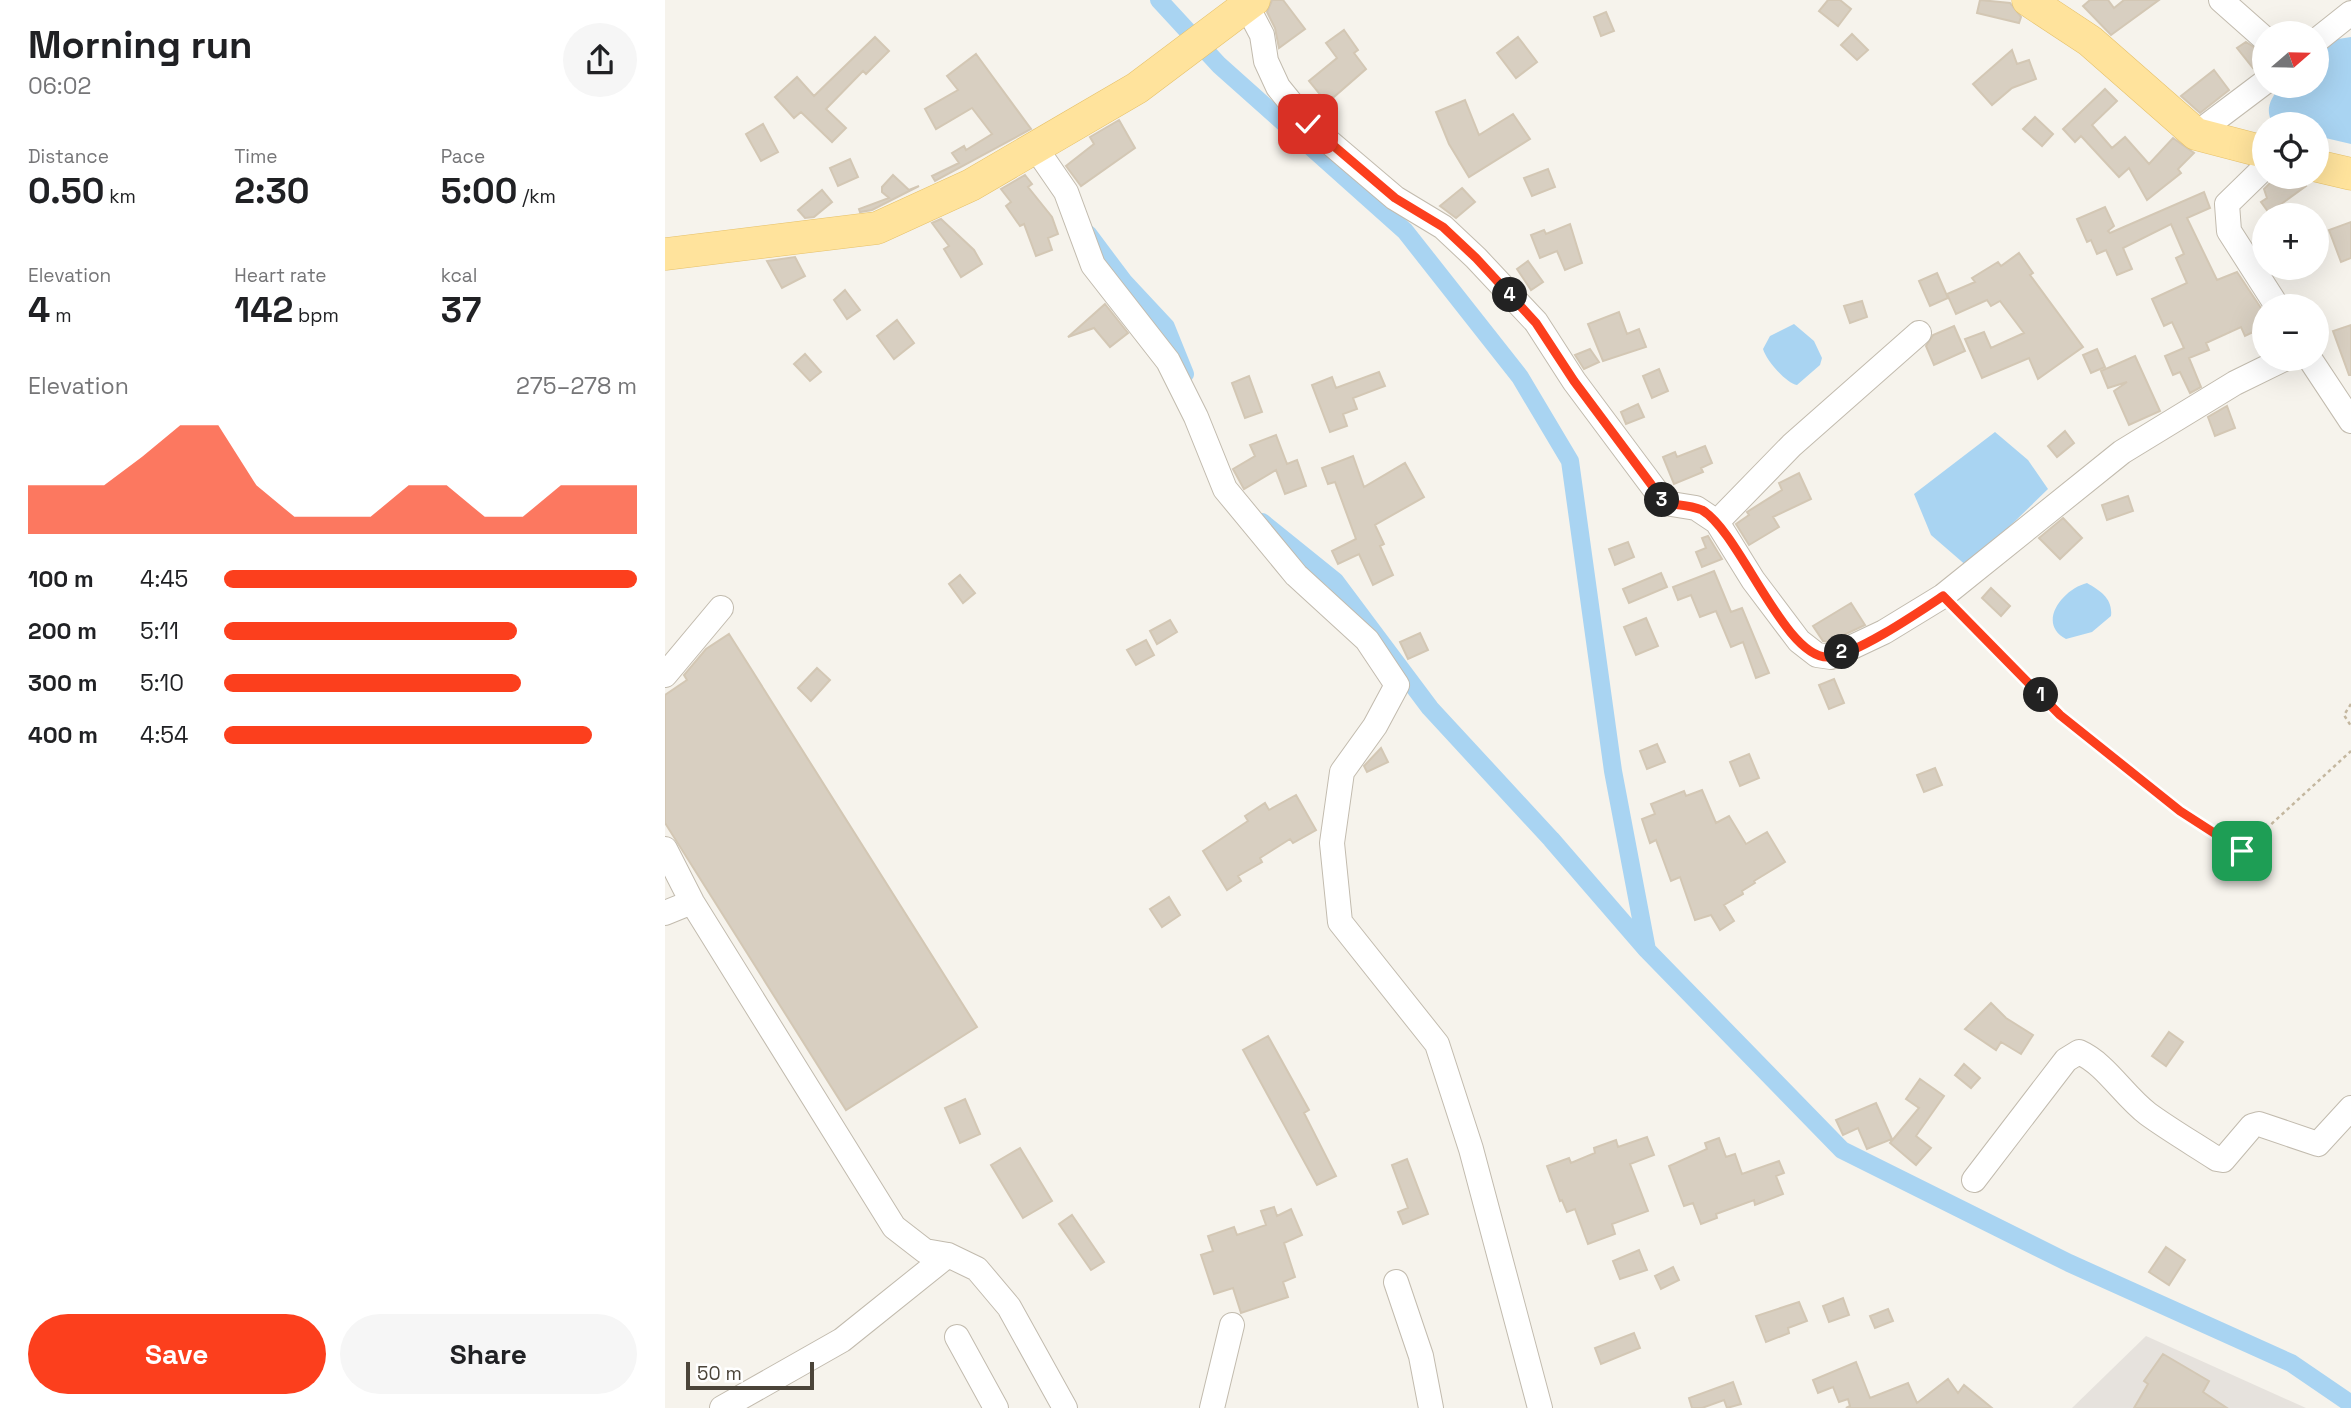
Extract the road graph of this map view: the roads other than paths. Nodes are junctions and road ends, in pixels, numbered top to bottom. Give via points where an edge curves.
1 (2028, 0) edge
2 (2221, 0) edge
3 (1245, 6) edge
4 (2351, 13) edge
5 (2252, 27) edge
6 (2329, 30) edge
7 (2252, 92) edge
8 (2196, 134) junction
9 (1035, 148) junction
10 (2252, 149) edge
11 (2329, 169) edge
12 (2351, 174) edge
13 (2252, 180) edge
14 (665, 254) edge
15 (2269, 294) edge
16 (1919, 333) dead end
17 (2260, 371) edge
18 (2318, 371) edge
19 (2351, 421) edge
20 (1717, 522) junction
21 (721, 608) dead end
22 (665, 675) edge
23 (665, 849) edge
24 (692, 902) junction
25 (665, 913) edge
26 (2351, 1108) edge
27 (1974, 1180) dead end
28 (948, 1255) junction
29 (1396, 1282) dead end
30 (1232, 1325) dead end
31 (957, 1337) dead end
32 (722, 1408) edge
33 (996, 1408) edge
34 (1065, 1408) edge
35 (1212, 1408) edge
36 (1431, 1408) edge
37 (1540, 1408) edge

1 - 8 main road via 2090,41
2 - 5 street
3 - 9 main road via 1137,88
3 - 20 street via 1262,35 1277,87 1308,124 1395,198 1443,227 1528,313 1665,503 1696,508
4 - 6 street
7 - 8 street
8 - 10 main road
9 - 14 main road via 971,185 877,228
9 - 37 street via 1066,192 1093,265 1168,361 1225,489 1296,575 1367,640 1397,685 1342,772 1332,843 1340,922 1437,1044 1471,1149
11 - 12 main road
13 - 15 street via 2227,204 2229,231
16 - 20 street via 1793,444
17 - 20 street via 2122,452 1943,596 1885,632 1831,657 1817,655 1799,641
18 - 19 street
21 - 22 street
23 - 24 street
24 - 25 street
24 - 28 street via 894,1227 925,1251
26 - 27 street via 2318,1144 2259,1124 2252,1126 2223,1160 2217,1159 2148,1114 2092,1058 2079,1052 2066,1060
28 - 32 street via 842,1340
28 - 34 street via 977,1269 1009,1307
29 - 36 street via 1421,1356
30 - 35 street
31 - 33 street

